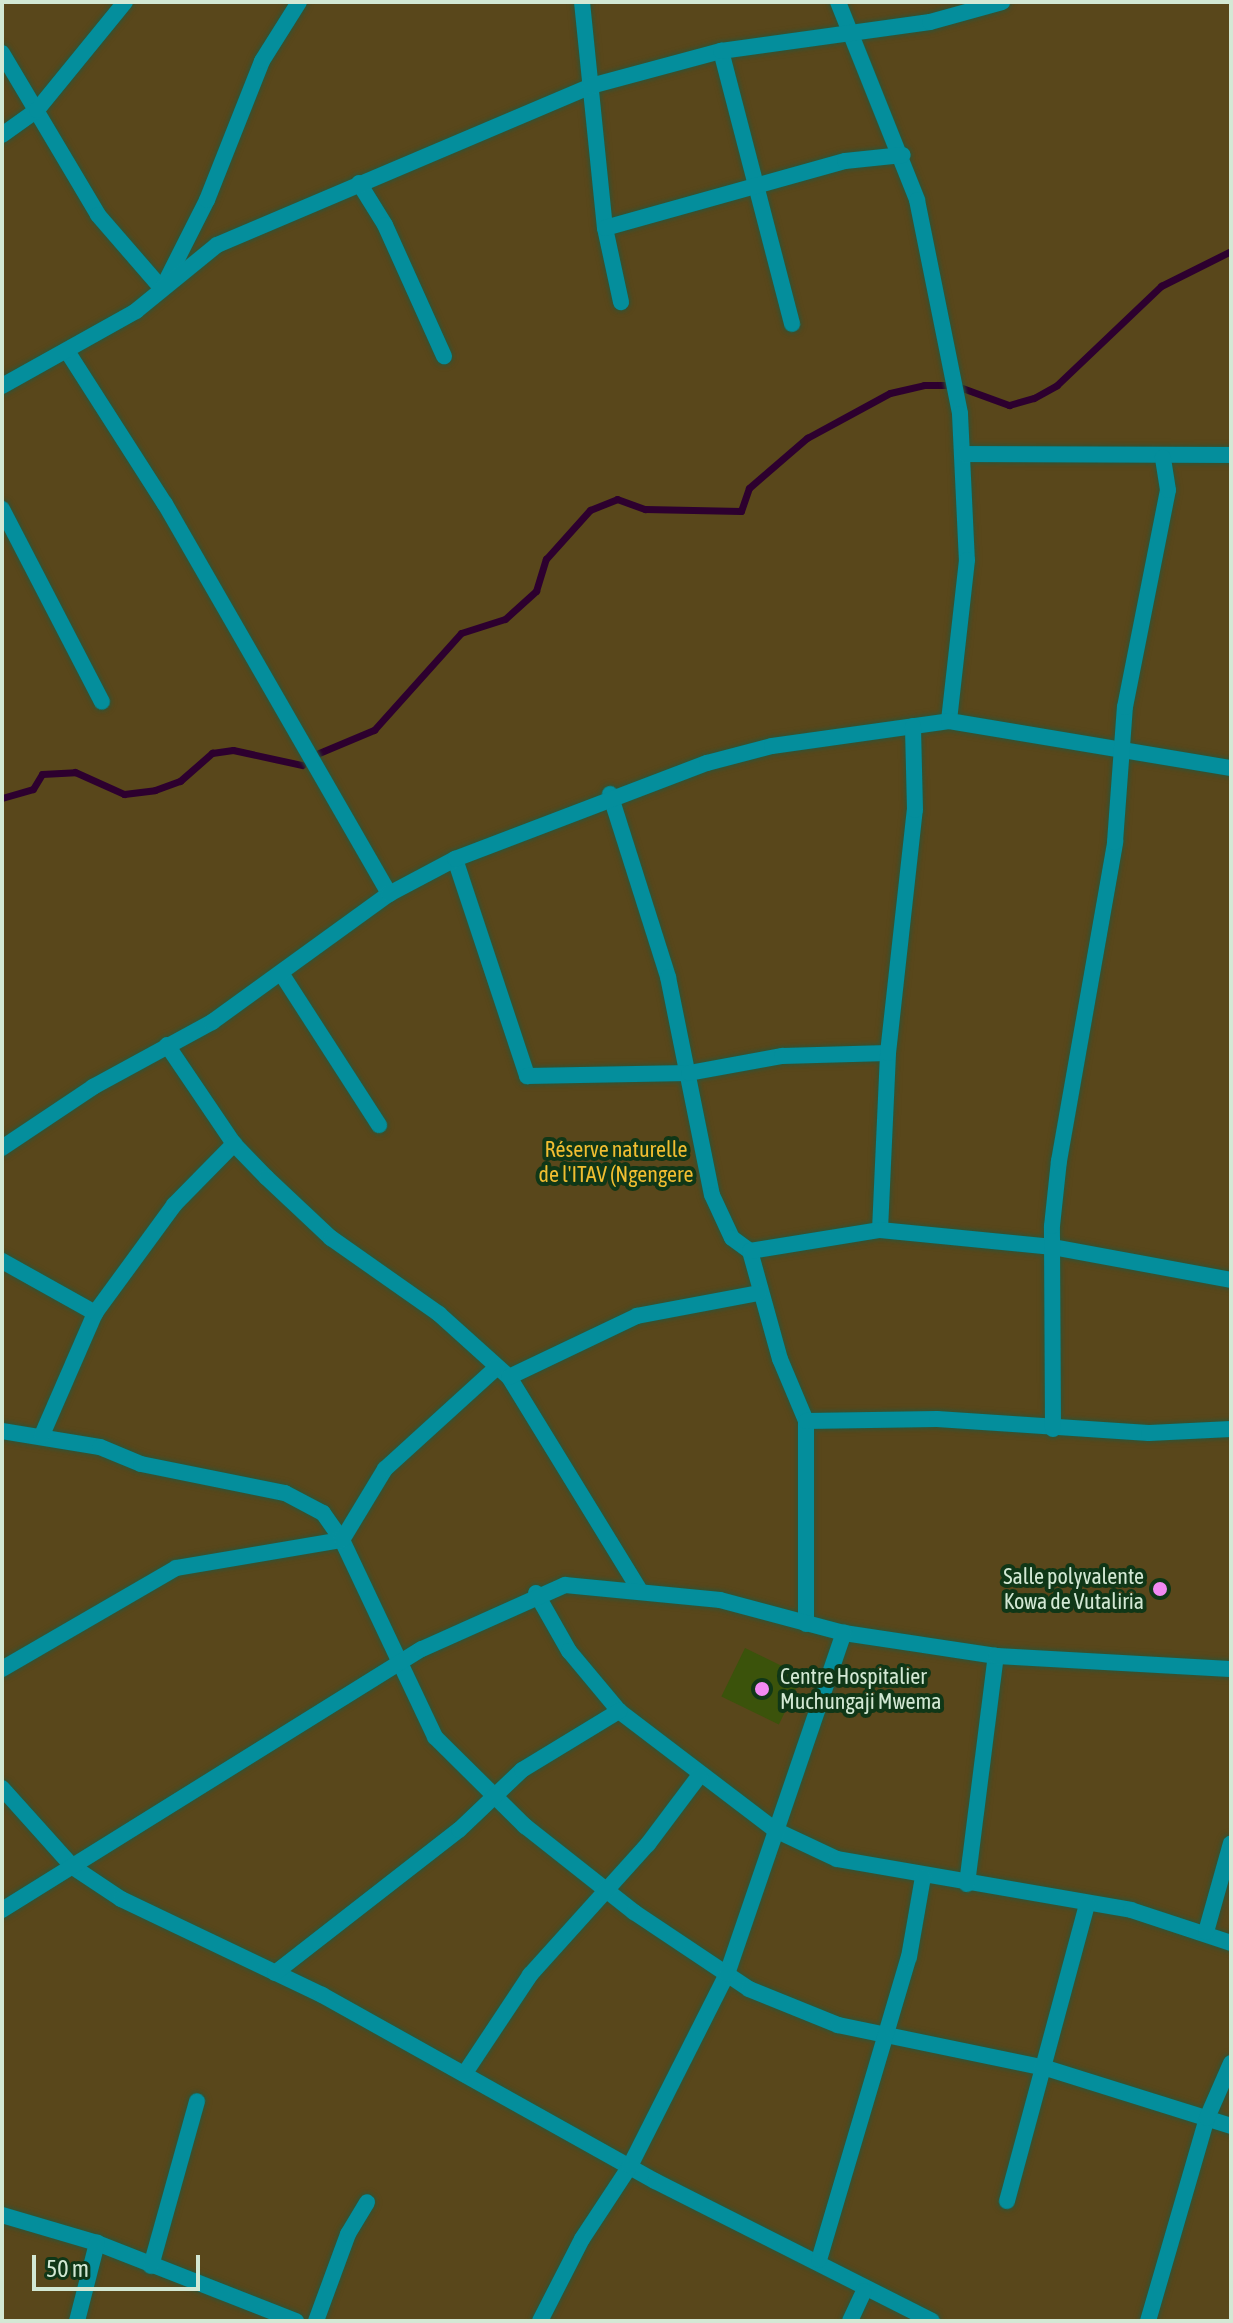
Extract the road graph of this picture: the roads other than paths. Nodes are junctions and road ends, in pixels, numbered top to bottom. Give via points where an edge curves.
1 (125, 2) edge
2 (299, 2) edge
3 (582, 2) edge
4 (838, 2) edge
5 (1002, 2) edge
6 (849, 34) junction
7 (721, 51) junction
8 (2, 53) edge
9 (591, 86) junction
10 (37, 110) junction
11 (2, 135) edge
12 (903, 155) junction
13 (359, 183) junction
14 (752, 184) junction
15 (605, 228) junction
16 (162, 289) junction
17 (621, 302) dead end
18 (792, 324) dead end
19 (67, 351) junction
20 (444, 356) dead end
21 (2, 386) edge
22 (965, 454) junction
23 (1231, 455) edge
24 (1163, 457) junction
25 (2, 509) edge
26 (102, 702) dead end
27 (949, 721) junction
28 (913, 726) junction
29 (1119, 749) junction
30 (1231, 768) edge
31 (610, 794) junction
32 (455, 859) junction
33 (389, 894) junction
34 (281, 973) junction
35 (167, 1045) junction
36 (888, 1053) junction
37 (689, 1073) junction
38 (379, 1125) dead end
39 (234, 1144) junction
40 (2, 1148) edge
41 (880, 1230) junction
42 (1053, 1247) junction
43 (750, 1251) junction
44 (2, 1261) edge
45 (1231, 1280) edge
46 (759, 1293) junction
47 (95, 1313) junction
48 (503, 1372) junction
49 (806, 1421) junction
50 (1053, 1429) junction
51 (1231, 1429) edge
52 (2, 1431) edge
53 (42, 1435) junction
54 (342, 1540) junction
55 (640, 1591) junction
56 (536, 1593) junction
57 (806, 1624) junction
58 (844, 1633) junction
59 (996, 1656) junction
60 (400, 1666) junction
61 (2, 1669) edge
62 (1231, 1669) edge
63 (619, 1711) junction
64 (699, 1776) junction
65 (2, 1788) edge
66 (495, 1797) junction
67 (775, 1830) junction
68 (1231, 1843) edge
69 (73, 1867) junction
70 (923, 1877) junction
71 (967, 1884) junction
72 (606, 1886) junction
73 (1087, 1904) junction
74 (2, 1910) edge
75 (1206, 1932) junction
76 (1231, 1943) edge
77 (275, 1973) junction
78 (727, 1974) junction
79 (884, 2035) junction
80 (1231, 2063) edge
81 (1046, 2068) junction
82 (465, 2073) junction
83 (197, 2101) dead end
84 (1207, 2118) junction
85 (1231, 2126) edge
86 (630, 2166) junction
87 (1007, 2201) dead end
88 (367, 2202) dead end
89 (2, 2215) edge
90 (97, 2243) junction
91 (819, 2260) junction
92 (151, 2266) junction
93 (864, 2291) junction
94 (261, 2314) edge
95 (77, 2321) edge
96 (296, 2321) edge
97 (316, 2321) edge
98 (540, 2321) edge
99 (850, 2321) edge
100 (932, 2321) edge
101 (1148, 2321) edge

1 - 10 street
2 - 16 street via 262,61 207,200
3 - 9 street
4 - 6 street
5 - 6 street via 930,22
6 - 7 street
6 - 12 street
7 - 9 street
7 - 14 street
8 - 10 street
9 - 13 street
9 - 15 street
10 - 11 street
10 - 16 street via 98,215
12 - 14 street via 845,161
12 - 22 street via 943,325
13 - 16 street via 217,245
13 - 20 street via 385,225
14 - 15 street
14 - 18 street
15 - 17 street
16 - 19 street
19 - 21 street
19 - 33 street via 165,504
22 - 24 street via 1120,451
22 - 27 street via 967,560
23 - 24 street
24 - 29 street via 1168,490
25 - 26 street
27 - 28 street
27 - 29 street
28 - 31 street via 772,746
28 - 36 street via 915,810
29 - 30 street
29 - 42 street via 1115,842 1059,1161
31 - 32 street
31 - 37 street via 668,977
32 - 33 street
32 - 37 street via 527,1076
33 - 34 street
34 - 35 street
34 - 38 street
35 - 39 street
35 - 40 street
36 - 37 street via 782,1056
36 - 41 street
37 - 43 street via 720,1219
39 - 47 street via 174,1205
39 - 48 street via 331,1238 439,1314
41 - 42 street
41 - 43 street
42 - 45 street
42 - 50 street
43 - 46 street
44 - 47 street
46 - 48 street via 637,1316
46 - 49 street
47 - 53 street
48 - 54 street via 385,1469
48 - 55 street
49 - 50 street via 937,1419
49 - 57 street
50 - 51 street
52 - 53 street
53 - 54 street via 141,1464 285,1493 323,1513
54 - 60 street
54 - 61 street via 176,1568
55 - 56 street via 565,1585
55 - 57 street via 720,1600
56 - 60 street
56 - 63 street via 569,1651
57 - 58 street
58 - 59 street
58 - 67 street
59 - 62 street
59 - 71 street
60 - 66 street via 435,1737
60 - 69 street
63 - 64 street
63 - 66 street via 522,1770
64 - 67 street
64 - 72 street via 648,1844
65 - 69 street
66 - 72 street
66 - 77 street
67 - 70 street via 837,1859
67 - 78 street
68 - 75 street
69 - 74 street
69 - 77 street via 121,1899
70 - 71 street
70 - 79 street via 909,1957
71 - 73 street
72 - 78 street
72 - 82 street via 530,1975
73 - 75 street via 1131,1910
73 - 81 street
75 - 76 street
77 - 82 street
78 - 79 street via 792,2010
78 - 86 street
79 - 81 street
79 - 91 street
80 - 84 street
81 - 84 street
81 - 87 street
82 - 86 street
83 - 92 street
84 - 85 street
84 - 101 street
86 - 91 street
86 - 98 street via 582,2239
88 - 97 street via 348,2234
89 - 90 street
90 - 92 street
90 - 95 street
91 - 93 street
92 - 94 street
93 - 99 street
93 - 100 street
94 - 96 street

